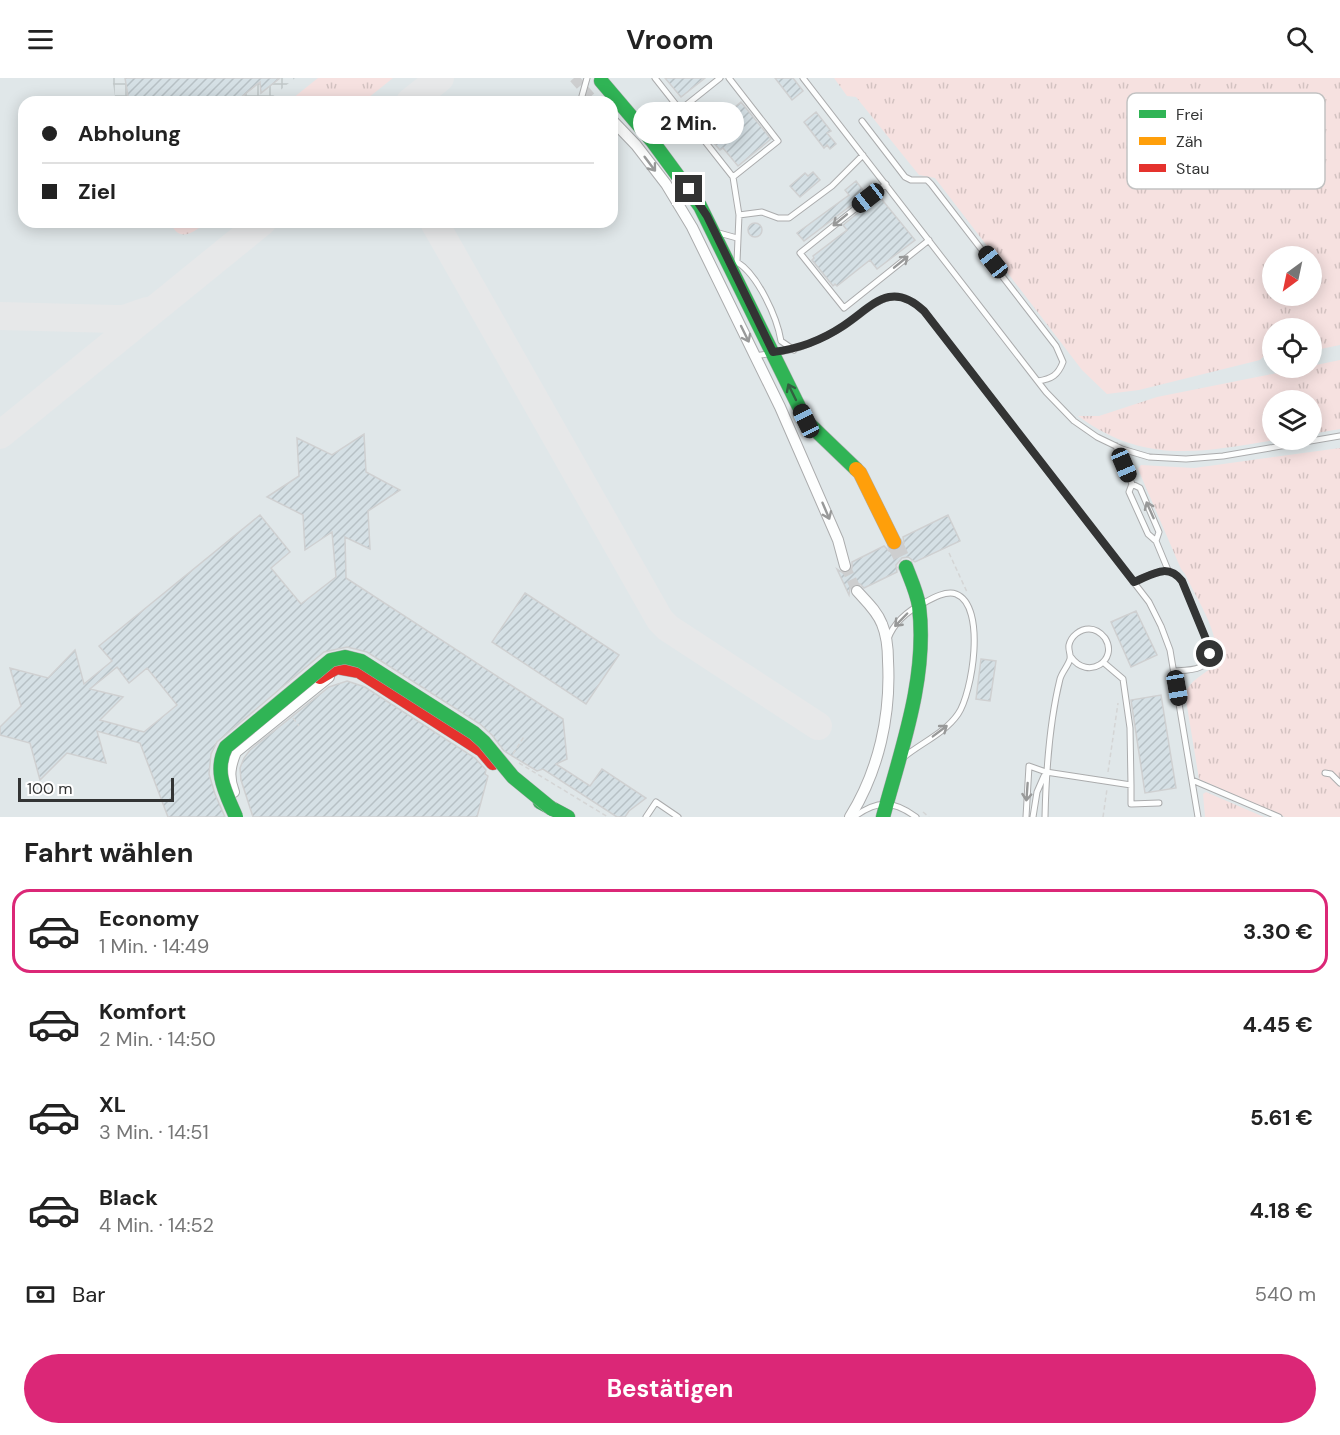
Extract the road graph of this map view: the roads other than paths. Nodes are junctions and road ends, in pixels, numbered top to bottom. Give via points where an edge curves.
1 (655, 78) edge
2 (720, 78) edge
3 (729, 78) edge
4 (803, 78) edge
5 (594, 80) edge
6 (582, 96) edge
7 (610, 96) edge
8 (618, 104) edge
9 (680, 110) junction
10 (862, 121) dead end
11 (618, 126) edge
12 (863, 155) junction
13 (733, 177) junction
14 (886, 184) junction
15 (739, 215) junction
16 (714, 230) junction
17 (737, 238) junction
18 (929, 240) junction
19 (794, 350) junction
20 (773, 352) junction
21 (756, 356) junction
22 (1038, 381) junction
23 (1340, 436) edge
24 (1116, 446) junction
25 (1132, 484) junction
26 (1156, 541) junction
27 (894, 542) tunnel mouth
28 (845, 566) tunnel mouth
29 (906, 567) tunnel mouth
30 (1168, 570) junction
31 (1134, 582) junction
32 (857, 591) tunnel mouth
33 (919, 605) junction
34 (887, 643) junction
35 (1071, 657) junction
36 (1104, 662) junction
37 (1174, 671) junction
38 (896, 768) junction
39 (1046, 772) junction
40 (1325, 773) dead end
41 (1192, 780) junction
42 (1340, 783) edge
43 (1131, 785) junction
44 (887, 803) junction
45 (1159, 803) dead end
46 (236, 817) edge
47 (242, 817) edge
48 (566, 817) edge
49 (646, 817) edge
50 (678, 817) edge
51 (852, 817) edge
52 (883, 817) edge
53 (916, 817) edge
54 (1026, 817) edge
55 (1033, 817) edge
56 (1045, 817) edge
57 (1198, 817) edge
58 (1279, 817) edge

1 - 9 lane
2 - 9 lane
3 - 13 lane via 778,141
4 - 12 lane
5 - 6 lane
5 - 7 street
8 - 16 street via 679,173
9 - 13 lane
10 - 22 lane via 905,177 931,184 1056,346 1063,362 1059,372 1051,379
11 -> 21 street via 666,184 692,227
12 - 14 lane
12 - 15 lane via 832,186 789,218 762,212
13 - 15 lane
14 - 18 lane
14 -> 18 lane via 800,253 844,308
15 - 17 lane
16 - 17 lane
16 - 20 street
17 - 19 lane via 737,262 747,268 756,282 779,328 781,341
18 - 22 lane
19 - 20 lane
19 - 31 lane via 843,326 875,301 894,297 916,303
20 - 21 lane
27 -> 20 street via 860,473 806,421
21 -> 28 street via 818,491
22 - 24 lane via 1074,421
23 - 24 lane via 1186,459 1149,457
24 - 25 lane
25 - 26 lane via 1129,492 1148,534
26 -> 25 lane via 1159,532 1140,488
26 - 30 lane
29 - 33 street
30 - 31 lane
30 - 37 lane via 1182,581 1210,649 1209,660 1201,668
31 - 37 lane via 1161,626
32 - 34 street via 878,615
33 -> 34 lane via 901,618
33 - 38 street via 918,659
38 -> 33 lane via 958,714 972,661 975,630 962,598 946,594
34 - 51 street via 887,715 881,743
35 - 36 lane via 1086,668
35 - 36 lane via 1072,639 1076,633 1089,629 1105,638 1108,650
35 - 39 lane via 1061,676
36 - 43 lane via 1123,679 1130,728
37 - 41 lane
38 - 44 street
39 - 43 lane
39 -> 54 lane via 1029,766
39 - 55 lane via 1037,792
39 - 56 lane
40 - 42 lane
41 - 57 lane
41 - 58 lane
43 - 45 lane via 1131,804
44 - 51 lane
44 - 52 street
44 - 53 lane
46 - 48 street, bridge via 218,772 226,747 332,660 345,657 362,661 474,733 488,744 519,784
47 - 48 street, bridge via 226,782 226,763 238,743 337,667 358,671 482,750 512,784
49 - 50 lane via 656,802

